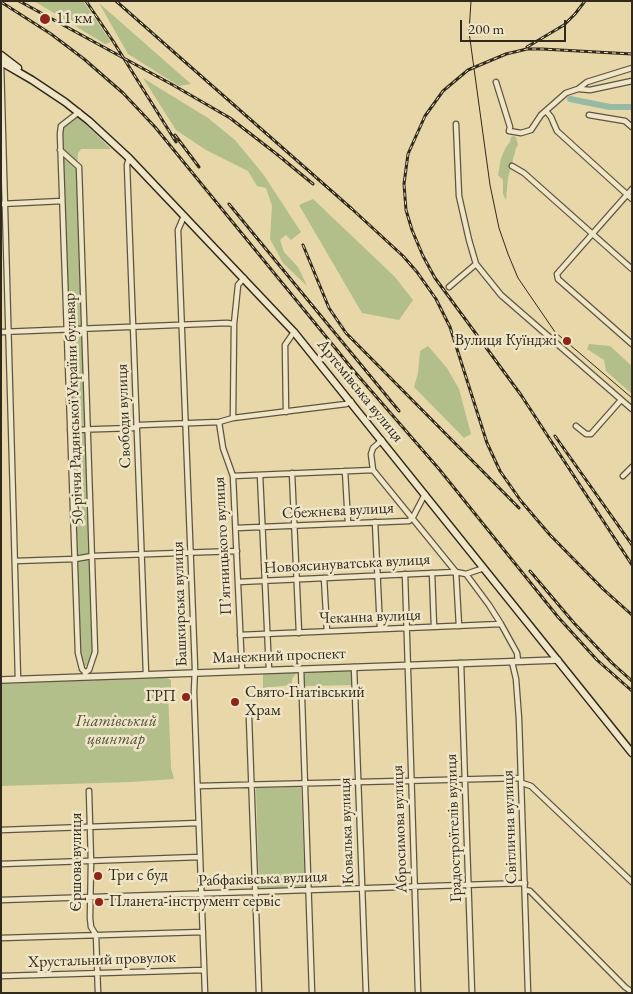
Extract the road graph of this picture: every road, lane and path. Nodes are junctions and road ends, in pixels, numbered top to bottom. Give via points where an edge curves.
1 (1, 55) edge
2 (1, 62) edge
3 (632, 68) edge
4 (32, 80) junction
5 (632, 81) edge
6 (496, 82) dead end
7 (578, 89) junction
8 (546, 111) junction
9 (79, 112) junction
10 (589, 115) dead end
11 (456, 124) dead end
12 (632, 127) edge
13 (60, 150) junction
14 (129, 158) junction
15 (512, 166) dead end
16 (632, 189) edge
17 (627, 194) junction
18 (632, 199) edge
19 (62, 201) junction
20 (3, 204) edge
21 (184, 216) junction
22 (593, 235) junction
23 (476, 264) junction
24 (632, 269) edge
25 (244, 278) junction
26 (449, 286) dead end
27 (234, 324) junction
28 (182, 325) junction
29 (134, 326) junction
30 (84, 328) junction
31 (67, 329) junction
32 (9, 331) junction
33 (1, 332) edge
34 (294, 332) junction
35 (632, 344) edge
36 (621, 400) junction
37 (351, 401) junction
38 (632, 409) edge
39 (286, 412) junction
40 (233, 418) junction
41 (219, 422) junction
42 (186, 424) junction
43 (137, 426) junction
44 (576, 426) dead end
45 (70, 430) junction
46 (88, 430) junction
47 (382, 440) junction
48 (632, 467) edge
49 (373, 470) junction
50 (345, 471) junction
51 (292, 473) junction
52 (260, 475) junction
53 (233, 476) junction
54 (623, 476) dead end
55 (425, 494) junction
56 (413, 517) junction
57 (375, 522) junction
58 (348, 523) junction
59 (294, 525) junction
60 (262, 527) junction
61 (236, 528) junction
62 (236, 551) junction
63 (191, 553) junction
64 (142, 554) junction
65 (92, 556) junction
66 (75, 559) junction
67 (15, 561) junction
68 (484, 568) junction
69 (456, 572) junction
70 (432, 573) junction
71 (405, 574) junction
72 (466, 574) junction
73 (378, 575) junction
74 (324, 578) junction
75 (297, 579) junction
76 (265, 580) junction
77 (238, 582) junction
78 (502, 624) junction
79 (459, 626) junction
80 (434, 627) junction
81 (407, 628) junction
82 (380, 629) junction
83 (299, 632) junction
84 (327, 632) junction
85 (267, 634) junction
86 (240, 635) junction
87 (558, 660) junction
88 (515, 661) junction
89 (461, 663) junction
90 (408, 665) junction
91 (354, 667) junction
92 (301, 669) junction
93 (269, 670) junction
94 (242, 671) junction
95 (196, 673) junction
96 (146, 674) junction
97 (86, 675) junction
98 (18, 679) junction
99 (1, 680) edge
100 (249, 718) dead end
101 (632, 753) edge
102 (465, 779) junction
103 (411, 780) junction
104 (522, 780) junction
105 (358, 782) junction
106 (305, 783) junction
107 (252, 784) junction
108 (198, 786) junction
109 (89, 791) dead end
110 (199, 823) junction
111 (91, 826) junction
112 (1, 830) edge
113 (200, 856) junction
114 (91, 862) junction
115 (1, 864) edge
116 (632, 882) edge
117 (525, 883) junction
118 (468, 885) junction
119 (414, 887) junction
120 (362, 888) junction
121 (308, 890) junction
122 (525, 890) junction
123 (256, 892) junction
124 (201, 894) junction
125 (91, 897) junction
126 (1, 900) edge
127 (203, 932) junction
128 (96, 935) junction
129 (1, 938) edge
130 (204, 970) junction
131 (97, 973) junction
132 (1, 976) edge
133 (632, 992) edge
134 (98, 993) edge
135 (205, 993) edge
136 (259, 993) edge
137 (312, 993) edge
138 (366, 993) edge
139 (418, 993) edge
140 (472, 993) edge
141 (528, 993) edge

1 - 4 main road, Артемівська вулиця
2 - 4 main road, Артемівська вулиця
2 - 20 street
3 - 7 street via 587,82
4 - 9 main road, Артемівська вулиця
5 - 7 street via 590,90
6 - 8 street via 509,131 521,133 532,130
7 - 8 street via 566,93
8 - 17 street via 557,131
9 - 13 street, 50-річчя Радянської України бульвар via 61,126
9 - 14 main road, Артемівська вулиця
10 - 12 street via 625,121
11 - 23 street via 459,196
13 - 19 street, 50-річчя Радянської України бульвар
13 - 30 street, 50-річчя Радянської України бульвар via 79,167
14 - 21 main road, Артемівська вулиця
14 - 29 street, Свободи вулиця
15 - 22 street
16 - 17 street
17 - 18 street
17 - 22 street
19 - 20 street
19 - 31 street, 50-річчя Радянської України бульвар
20 - 32 street
21 - 25 main road, Артемівська вулиця
21 - 28 street, Башкирська вулиця via 178,230
22 - 24 street
22 - 35 street via 557,274 558,279
23 - 26 street
23 - 36 street via 502,295
25 - 27 street via 238,285
25 - 34 main road, Артемівська вулиця
27 - 28 street
27 - 40 street
28 - 29 street
28 - 42 street, Башкирська вулиця
29 - 30 street
29 - 43 street, Свободи вулиця
30 - 31 street
30 - 46 street, 50-річчя Радянської України бульвар
31 - 32 street
31 - 45 street, 50-річчя Радянської України бульвар
32 - 33 street
32 - 67 street
34 - 37 main road, Артемівська вулиця
34 - 39 street via 285,345
36 - 38 street
36 - 44 street via 591,434
37 - 39 street
37 - 47 main road, Артемівська вулиця
39 - 40 street
40 - 41 street
41 - 42 street
41 - 53 street, П’ятницького вулиця via 223,448
42 - 43 street
42 - 63 street, Башкирська вулиця
43 - 46 street
43 - 64 street, Свободи вулиця
45 - 46 street
45 - 66 street, 50-річчя Радянської України бульвар
46 - 65 street, 50-річчя Радянської України бульвар
47 - 49 street, Артемівська вулиця via 371,454
47 - 55 main road, Артемівська вулиця
48 - 54 street
49 - 50 street
49 - 56 street
50 - 51 street
50 - 58 street
51 - 52 street
51 - 59 street
52 - 53 street
52 - 60 street
53 - 61 street, П’ятницького вулиця
55 - 56 street, Сбежнєва вулиця
55 - 68 main road, Артемівська вулиця
56 - 57 street, Сбежнєва вулиця via 409,521
56 - 69 street
57 - 58 street, Сбежнєва вулиця
57 - 73 street
58 - 59 street, Сбежнєва вулиця
59 - 60 street, Сбежнєва вулиця
59 - 75 street
60 - 61 street, Сбежнєва вулиця
60 - 76 street
61 - 62 street, П’ятницького вулиця
62 - 63 street
62 - 77 street, П’ятницького вулиця
63 - 64 street
63 - 95 street, Башкирська вулиця
64 - 65 street
64 - 96 street, Свободи вулиця
65 - 66 street
65 - 97 street, 50-річчя Радянської України бульвар via 95,652
66 - 67 street
66 - 97 street, 50-річчя Радянської України бульвар via 78,653
67 - 98 street
68 - 72 street
68 - 87 main road, Артемівська вулиця
69 - 70 street, Новоясинуватська вулиця
69 - 72 street
69 - 79 street
70 - 71 street, Новоясинуватська вулиця
70 - 80 street
71 - 73 street, Новоясинуватська вулиця
71 - 81 street, Абросимова вулиця
72 - 78 street
73 - 74 street, Новоясинуватська вулиця
73 - 82 street
74 - 75 street, Новоясинуватська вулиця
74 - 84 street
75 - 76 street, Новоясинуватська вулиця
75 - 83 street
76 - 77 street, Новоясинуватська вулиця
76 - 85 street
77 - 86 street, П’ятницького вулиця
78 - 79 street, Чеканна вулиця
78 - 88 street via 517,653
79 - 80 street, Чеканна вулиця
80 - 81 street, Чеканна вулиця
81 - 82 street, Чеканна вулиця
81 - 90 street, Абросимова вулиця
82 - 84 street, Чеканна вулиця
83 - 84 street, Чеканна вулиця
83 - 85 street, Чеканна вулиця
85 - 86 street, Чеканна вулиця
85 - 93 street
86 - 94 street, П’ятницького вулиця
87 - 88 street, Манежний проспект
87 - 101 main road, Артемівська вулиця
88 - 89 street, Манежний проспект
88 - 104 street, Світлична вулиця
89 - 90 street, Манежний проспект
89 - 102 street, Градостроїтелiв вулиця
90 - 91 street, Манежний проспект
90 - 103 street, Абросимова вулиця
91 - 92 street, Манежний проспект
91 - 105 street, Ковалька вулиця
92 - 93 street, Манежний проспект
92 - 106 street
93 - 94 street, Манежний проспект
94 - 95 street, Манежний проспект
95 - 96 street, Манежний проспект
95 - 108 street, Башкирська вулиця
96 - 97 street, Манежний проспект
97 - 98 street, Манежний проспект
98 - 99 street, Манежний проспект
100 - 107 street
102 - 103 street
102 - 104 street
102 - 118 street, Градостроїтелiв вулиця
103 - 105 street
103 - 119 street, Абросимова вулиця
104 - 116 street
104 - 117 street, Світлична вулиця
105 - 106 street
105 - 120 street, Ковалька вулиця
106 - 107 street
106 - 121 street
107 - 108 street
107 - 123 street
108 - 110 street, Башкирська вулиця
109 - 111 street, Єршова вулиця
110 - 111 street
110 - 113 street, Башкирська вулиця
111 - 112 street
111 - 114 street, Єршова вулиця
113 - 114 street
113 - 124 street, Башкирська вулиця
114 - 115 street
114 - 125 street, Єршова вулиця
117 - 118 street, Рабфаківська вулиця
117 - 122 street, Світлична вулиця
118 - 119 street, Рабфаківська вулиця
118 - 140 street, Градостроїтелiв вулиця
119 - 120 street, Рабфаківська вулиця
119 - 139 street, Абросимова вулиця
120 - 121 street, Рабфаківська вулиця
120 - 138 street, Ковалька вулиця
121 - 123 street, Рабфаківська вулиця
121 - 137 street
122 - 133 street via 530,891
122 - 141 street, Світлична вулиця
123 - 124 street, Рабфаківська вулиця
123 - 136 street
124 - 125 street, Рабфаківська вулиця
124 - 127 street, Башкирська вулиця
125 - 126 street, Рабфаківська вулиця
125 - 128 street, Єршова вулиця via 91,927
127 - 128 street
127 - 130 street, Башкирська вулиця
128 - 129 street
128 - 131 street, Єршова вулиця
130 - 131 street, Хрустальний провулок
130 - 135 street, Башкирська вулиця
131 - 132 street, Хрустальний провулок
131 - 134 street, Єршова вулиця

